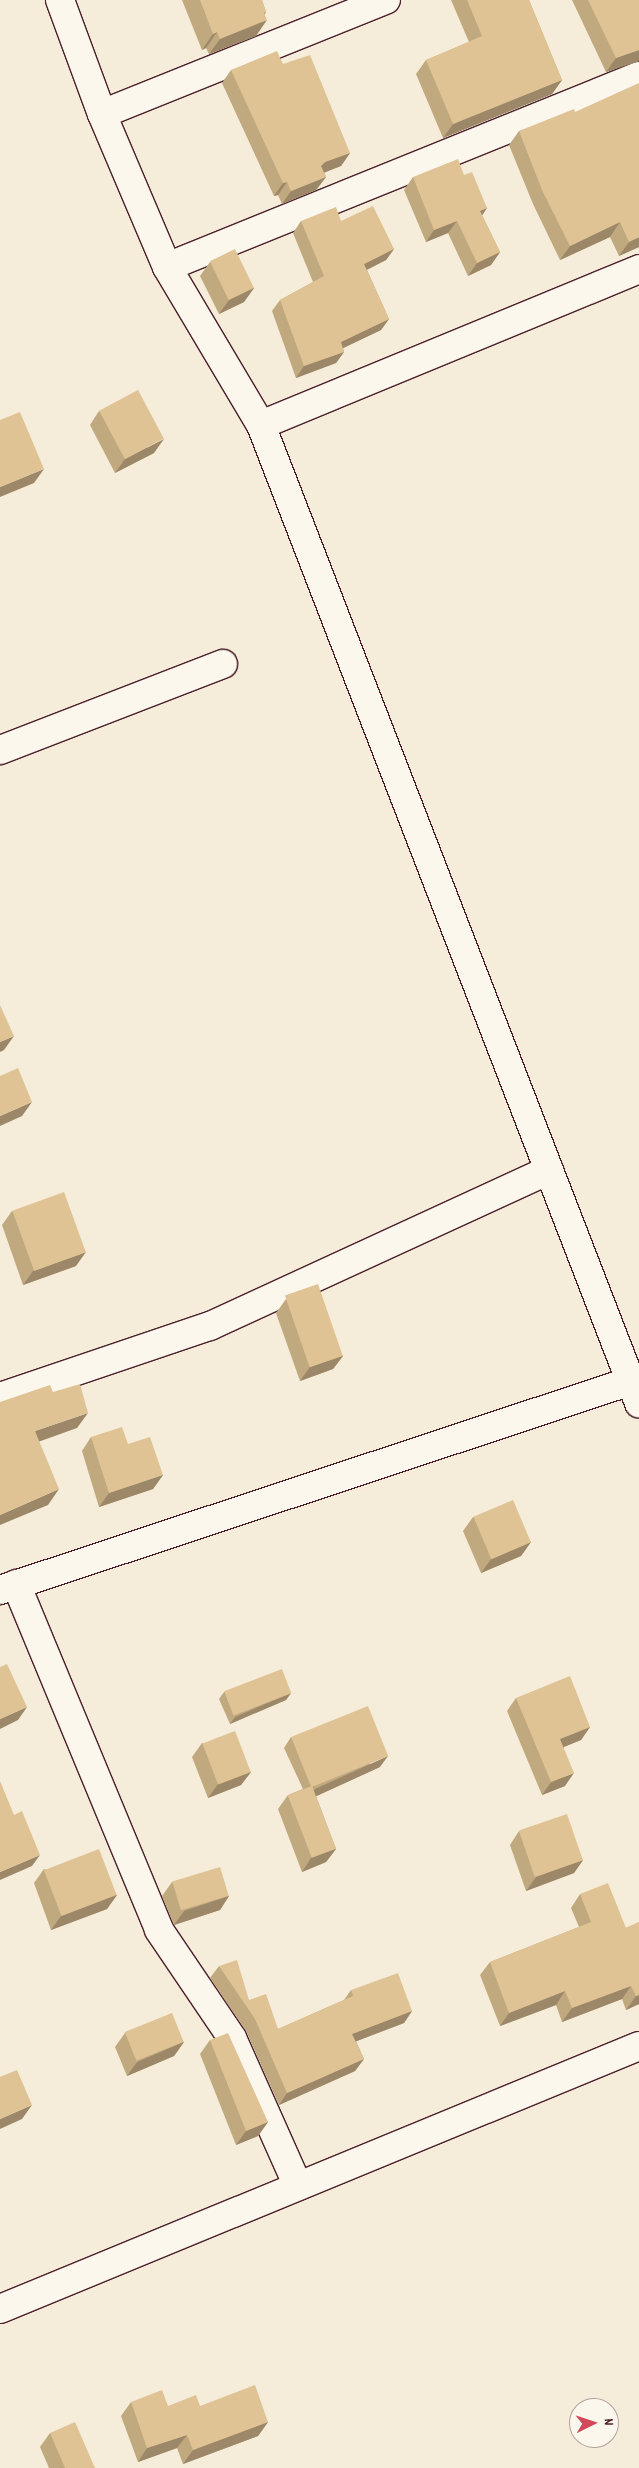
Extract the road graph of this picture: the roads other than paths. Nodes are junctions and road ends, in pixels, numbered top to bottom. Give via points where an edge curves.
1 (60, 0) edge
2 (386, 0) edge
3 (639, 76) edge
4 (102, 114) junction
5 (167, 267) junction
6 (639, 269) edge
7 (260, 425) junction
8 (223, 664) dead end
9 (0, 750) edge
10 (549, 1170) junction
11 (635, 1392) edge
12 (0, 1397) edge
13 (8, 1587) edge
14 (639, 2046) edge
15 (298, 2186) junction
16 (0, 2309) edge

1 - 4 street
2 - 4 street
3 - 5 street
4 - 5 street
5 - 7 street
6 - 7 street
7 - 10 street
8 - 9 street
10 - 11 street
10 - 12 street via 210,1326
11 - 13 street
13 - 15 street via 159,1930 232,2038
14 - 15 street
15 - 16 street

